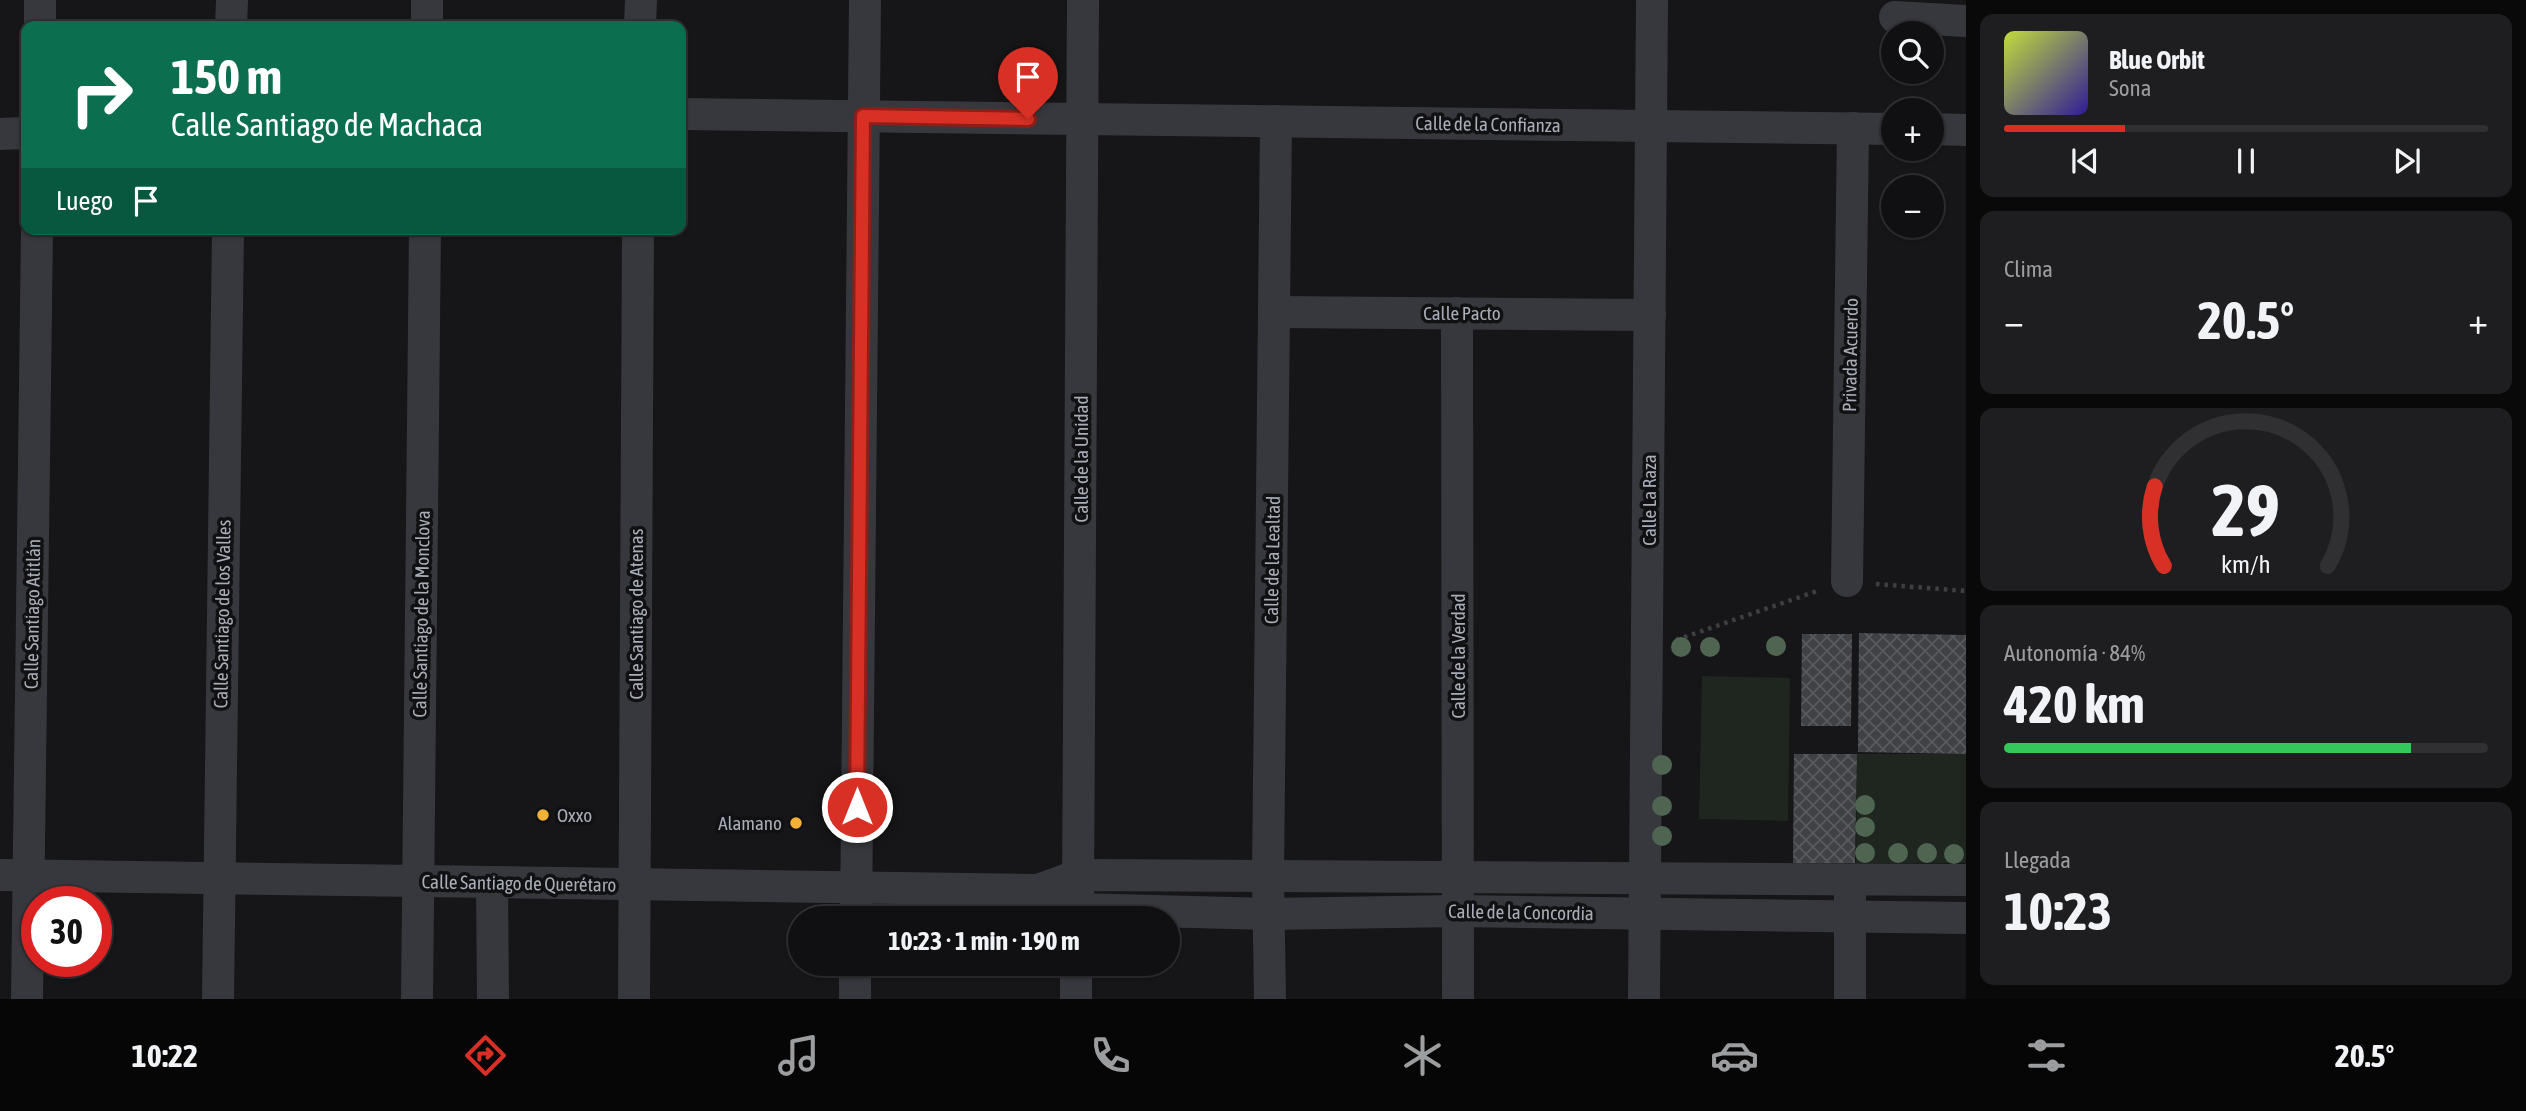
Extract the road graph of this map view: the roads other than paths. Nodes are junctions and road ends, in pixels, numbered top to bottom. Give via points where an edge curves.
1 (40, 0) edge
2 (232, 0) edge
3 (427, 0) edge
4 (641, 0) edge
5 (864, 0) edge
6 (1083, 0) edge
7 (1653, 0) edge
8 (1895, 16) dead end
9 (40, 21) edge
10 (231, 21) edge
11 (427, 21) edge
12 (640, 21) edge
13 (1966, 21) edge
14 (686, 114) edge
15 (863, 116) junction
16 (1083, 119) junction
17 (1276, 121) junction
18 (1652, 126) junction
19 (1853, 128) junction
20 (1881, 129) edge
21 (1944, 129) edge
22 (1966, 130) edge
23 (21, 133) edge
24 (0, 134) edge
25 (37, 235) edge
26 (228, 235) edge
27 (425, 235) edge
28 (638, 235) edge
29 (1274, 312) junction
30 (1457, 313) junction
31 (1650, 315) junction
32 (1847, 581) road end
33 (1079, 875) junction
34 (1268, 875) junction
35 (14, 876) edge
36 (1458, 876) junction
37 (1646, 878) junction
38 (218, 879) junction
39 (1850, 879) junction
40 (1966, 880) edge
41 (418, 882) junction
42 (492, 883) junction
43 (635, 885) junction
44 (1038, 890) junction
45 (856, 903) edge
46 (1064, 906) edge
47 (1077, 906) edge
48 (1458, 911) junction
49 (1180, 914) edge
50 (1270, 914) junction
51 (1645, 914) junction
52 (1850, 916) junction
53 (1966, 918) edge
54 (855, 976) edge
55 (1076, 976) edge
56 (27, 999) edge
57 (218, 999) edge
58 (417, 999) edge
59 (493, 999) edge
60 (634, 999) edge
61 (855, 999) edge
62 (1076, 999) edge
63 (1270, 999) edge
64 (1458, 999) edge
65 (1644, 999) edge
66 (1850, 999) edge

1 - 9 street
2 - 10 street
3 - 11 street
4 - 12 street
5 - 15 street
6 - 16 street, Calle de la Unidad
7 - 18 street, Calle La Raza
8 - 13 street
14 - 15 street, Calle de la Confianza
15 - 16 street, Calle de la Confianza
15 - 45 street
16 - 17 street, Calle de la Confianza
16 - 33 street, Calle de la Unidad
17 - 18 street, Calle de la Confianza
17 - 29 street, Calle de la Lealtad
18 - 19 street, Calle de la Confianza
18 - 31 street, Calle La Raza
19 - 20 street, Calle de la Confianza
19 - 32 street, Privada Acuerdo
21 - 22 street
23 - 24 street
25 - 35 street, Calle Santiago Atitlán
26 - 38 street, Calle Santiago de los Valles
27 - 41 street, Calle Santiago de la Monclova
28 - 43 street, Calle Santiago de Atenas
29 - 30 street, Calle Pacto
29 - 34 street, Calle de la Lealtad
30 - 31 street, Calle Pacto
30 - 36 street, Calle de la Verdad
31 - 37 street, Calle La Raza
33 - 34 street, Calle de la Concordia
33 - 44 street, Calle Santiago de Querétaro
33 - 47 street, Calle de la Unidad
34 - 36 street, Calle de la Concordia
34 - 50 street, Calle de la Lealtad
35 - 38 street, Calle Santiago de Querétaro
35 - 56 street, Calle Santiago Atitlán
36 - 37 street, Calle de la Concordia
36 - 48 street, Calle de la Verdad
37 - 39 street, Calle de la Concordia
37 - 51 street, Calle La Raza
38 - 41 street, Calle Santiago de Querétaro
38 - 57 street, Calle Santiago de los Valles
39 - 40 street, Calle de la Concordia
39 - 52 street
41 - 42 street, Calle Santiago de Querétaro
41 - 58 street, Calle Santiago de la Monclova
42 - 43 street, Calle Santiago de Querétaro
42 - 59 street
43 - 45 street, Calle Santiago de Querétaro
43 - 60 street, Calle Santiago de Atenas
44 - 45 street, Calle Santiago de Querétaro
44 - 46 street, Calle Santiago de Querétaro
48 - 50 street, Calle de la Concordia
48 - 51 street, Calle de la Concordia
48 - 64 street, Calle de la Verdad
49 - 50 street, Calle de la Concordia
50 - 63 street, Calle de la Lealtad
51 - 52 street, Calle de la Concordia
51 - 65 street, Calle La Raza
52 - 53 street, Calle de la Concordia
52 - 66 street
54 - 61 street
55 - 62 street

